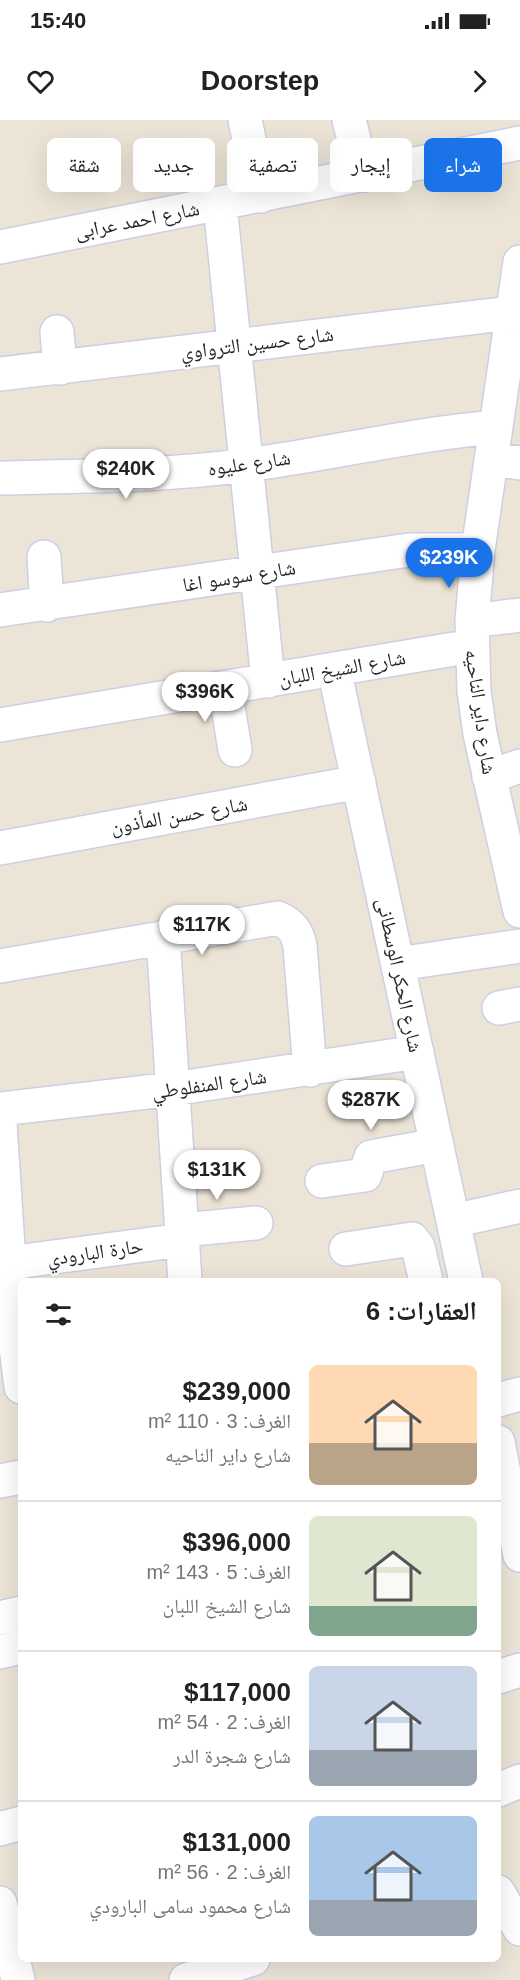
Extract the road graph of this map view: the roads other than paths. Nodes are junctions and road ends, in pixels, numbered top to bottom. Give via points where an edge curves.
1 (245, 120) edge
2 (350, 120) edge
3 (354, 138) edge
4 (520, 143) edge
5 (412, 165) edge
6 (330, 182) edge
7 (261, 196) junction
8 (220, 204) junction
9 (0, 247) edge
10 (520, 262) edge
11 (517, 311) edge
12 (57, 332) dead end
13 (234, 346) junction
14 (60, 368) junction
15 (0, 374) edge
16 (511, 390) edge
17 (502, 449) edge
18 (247, 465) junction
19 (0, 478) edge
20 (478, 550) junction
21 (44, 557) dead end
22 (257, 574) junction
23 (47, 605) junction
24 (0, 610) edge
25 (520, 615) edge
26 (472, 634) junction
27 (334, 669) junction
28 (268, 681) junction
29 (225, 688) junction
30 (0, 725) edge
31 (235, 750) dead end
32 (520, 766) edge
33 (489, 777) junction
34 (359, 782) junction
35 (0, 848) edge
36 (519, 905) edge
37 (163, 937) junction
38 (520, 946) edge
39 (398, 964) junction
40 (0, 966) edge
41 (417, 1052) junction
42 (310, 1070) junction
43 (173, 1089) junction
44 (0, 1109) edge
45 (0, 1124) edge
46 (437, 1145) junction
47 (322, 1181) dead end
48 (2, 1187) edge
49 (520, 1206) edge
50 (453, 1221) junction
51 (256, 1223) dead end
52 (182, 1235) junction
53 (345, 1249) dead end
54 (8, 1263) junction
55 (185, 1278) edge
56 (425, 1278) edge
57 (465, 1278) edge
58 (18, 1358) edge
59 (520, 1394) edge
60 (501, 1399) edge
61 (501, 1462) edge
62 (18, 1477) edge
63 (0, 1481) edge
64 (513, 1541) edge
65 (18, 1614) edge
66 (0, 1618) edge
67 (18, 1648) edge
68 (0, 1652) edge
69 (520, 1670) edge
70 (501, 1676) edge
71 (520, 1781) edge
72 (501, 1789) edge
73 (18, 1824) edge
74 (0, 1828) edge
75 (0, 1903) edge
76 (239, 1962) edge
77 (189, 1974) edge
78 (18, 1980) edge

1 - 7 street
2 - 3 street
4 - 5 street, شارع احمد عرابى
6 - 7 street, شارع احمد عرابى
7 - 8 street, شارع احمد عرابى
8 - 9 street, شارع احمد عرابى
8 - 13 street
10 - 11 street, شارع داير الناحيه
11 - 13 street, شارع حسين الترواوي
11 - 16 street, شارع داير الناحيه
12 - 14 street
13 - 14 street, شارع حسين الترواوي
13 - 18 street
14 - 15 street, شارع حسين الترواوي
16 - 17 street, شارع داير الناحيه
17 - 18 street, شارع عليوه via 427,434
17 - 20 street, شارع داير الناحيه
18 - 19 street, شارع عليوه via 145,474
18 - 22 street
20 - 22 street, شارع سوسو اغا via 409,550
20 - 26 street, شارع داير الناحيه
21 - 23 street
22 - 23 street, شارع سوسو اغا
22 - 28 street
23 - 24 street, شارع سوسو اغا
25 - 26 street, شارع الشيخ اللبان
26 - 27 street, شارع الشيخ اللبان
26 - 33 street, شارع داير الناحيه via 476,702
27 - 28 street, شارع الشيخ اللبان
27 - 34 street, شارع الحكر الوسطانى
28 - 29 street, شارع الشيخ اللبان
29 - 30 street, شارع الشيخ اللبان
29 - 31 street
32 - 33 street
33 - 36 street, شارع داير الناحيه
34 - 35 street, شارع حسن المأذون
34 - 39 street, شارع الحكر الوسطانى
37 - 40 street
37 - 42 street via 278,918 290,924 300,946
37 - 43 street
38 - 39 street
39 - 41 street, شارع الحكر الوسطانى
41 - 42 street, شارع المنفلوطي
41 - 46 street, شارع الحكر الوسطانى
42 - 43 street, شارع المنفلوطي
43 - 44 street, شارع المنفلوطي
43 - 52 street
45 - 48 street
46 - 47 street via 371,1157 365,1175
46 - 50 street, شارع الحكر الوسطانى
48 - 54 street
49 - 50 street
50 - 57 street, شارع الحكر الوسطانى
51 - 52 street, حارة البارودي
52 - 54 street, حارة البارودي
52 - 55 street
53 - 56 street via 412,1239 418,1247
54 - 58 street
59 - 60 street
61 - 64 street
62 - 63 street
65 - 66 street
67 - 68 street
69 - 70 street
71 - 72 street
73 - 74 street
75 - 78 street
76 - 77 street

